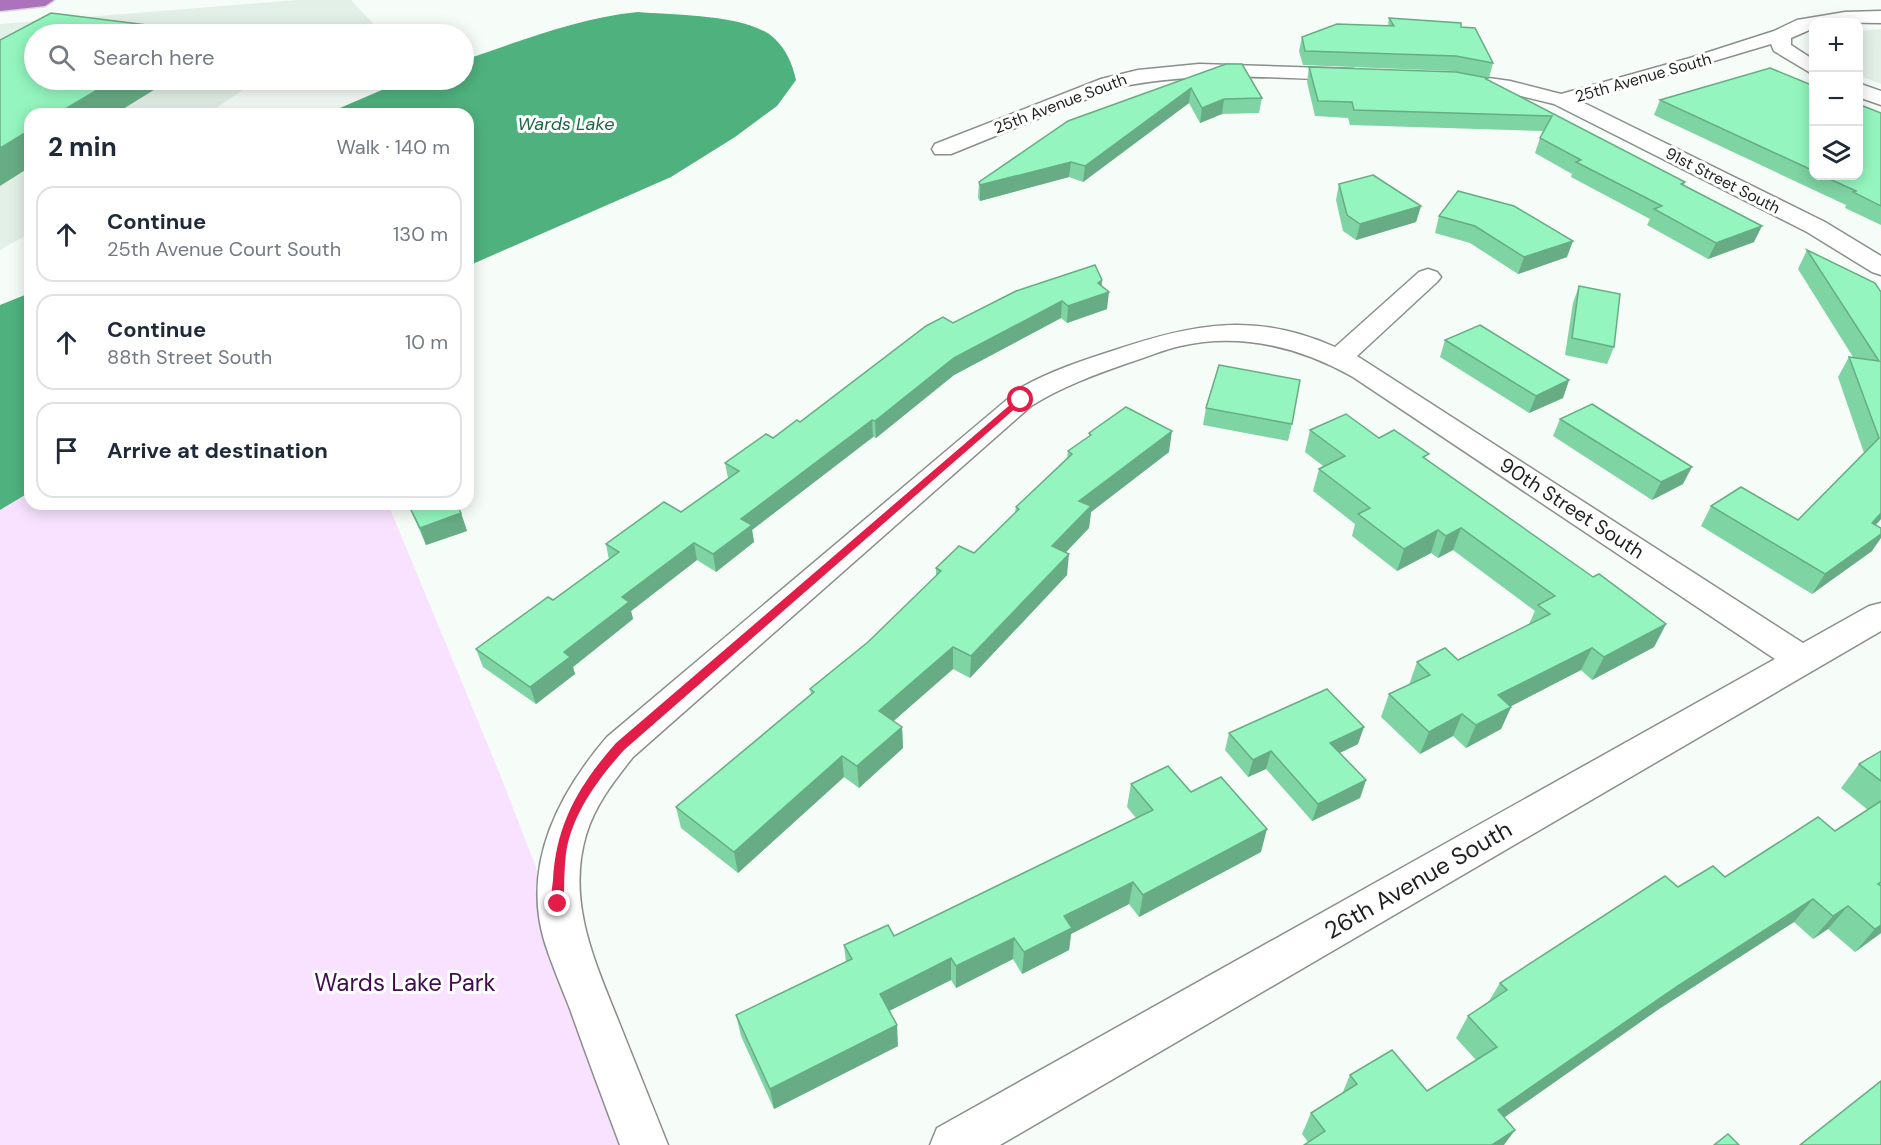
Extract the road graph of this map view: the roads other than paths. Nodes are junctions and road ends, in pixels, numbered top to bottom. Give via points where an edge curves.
1 (45, 0) edge
2 (0, 4) edge
3 (1881, 17) edge
4 (1781, 35) junction
5 (1809, 66) edge
6 (1369, 76) edge
7 (1428, 78) edge
8 (1863, 91) edge
9 (1881, 99) edge
10 (1561, 100) junction
11 (943, 149) dead end
12 (1881, 267) edge
13 (1428, 277) dead end
14 (1340, 357) junction
15 (1881, 615) edge
16 (1803, 660) junction
17 (644, 1145) edge
18 (954, 1145) edge

1 - 2 highway
3 - 4 street, 25th Avenue South via 1815,21
4 - 5 street via 1781,47
4 - 10 street, 25th Avenue South
6 - 11 street, 25th Avenue South via 1193,69 1136,75
7 - 10 street, 25th Avenue South via 1481,82
8 - 9 street
10 - 12 street, 91st Street South via 1816,227
13 - 14 street
14 - 16 street, 90th Street South
14 - 17 street, 90th Street South via 1274,336 1215,332 1182,337 1073,372 1040,387 620,747 596,773 570,819 560,852 558,894 565,939
15 - 16 street, 26th Avenue South
16 - 18 street, 26th Avenue South

